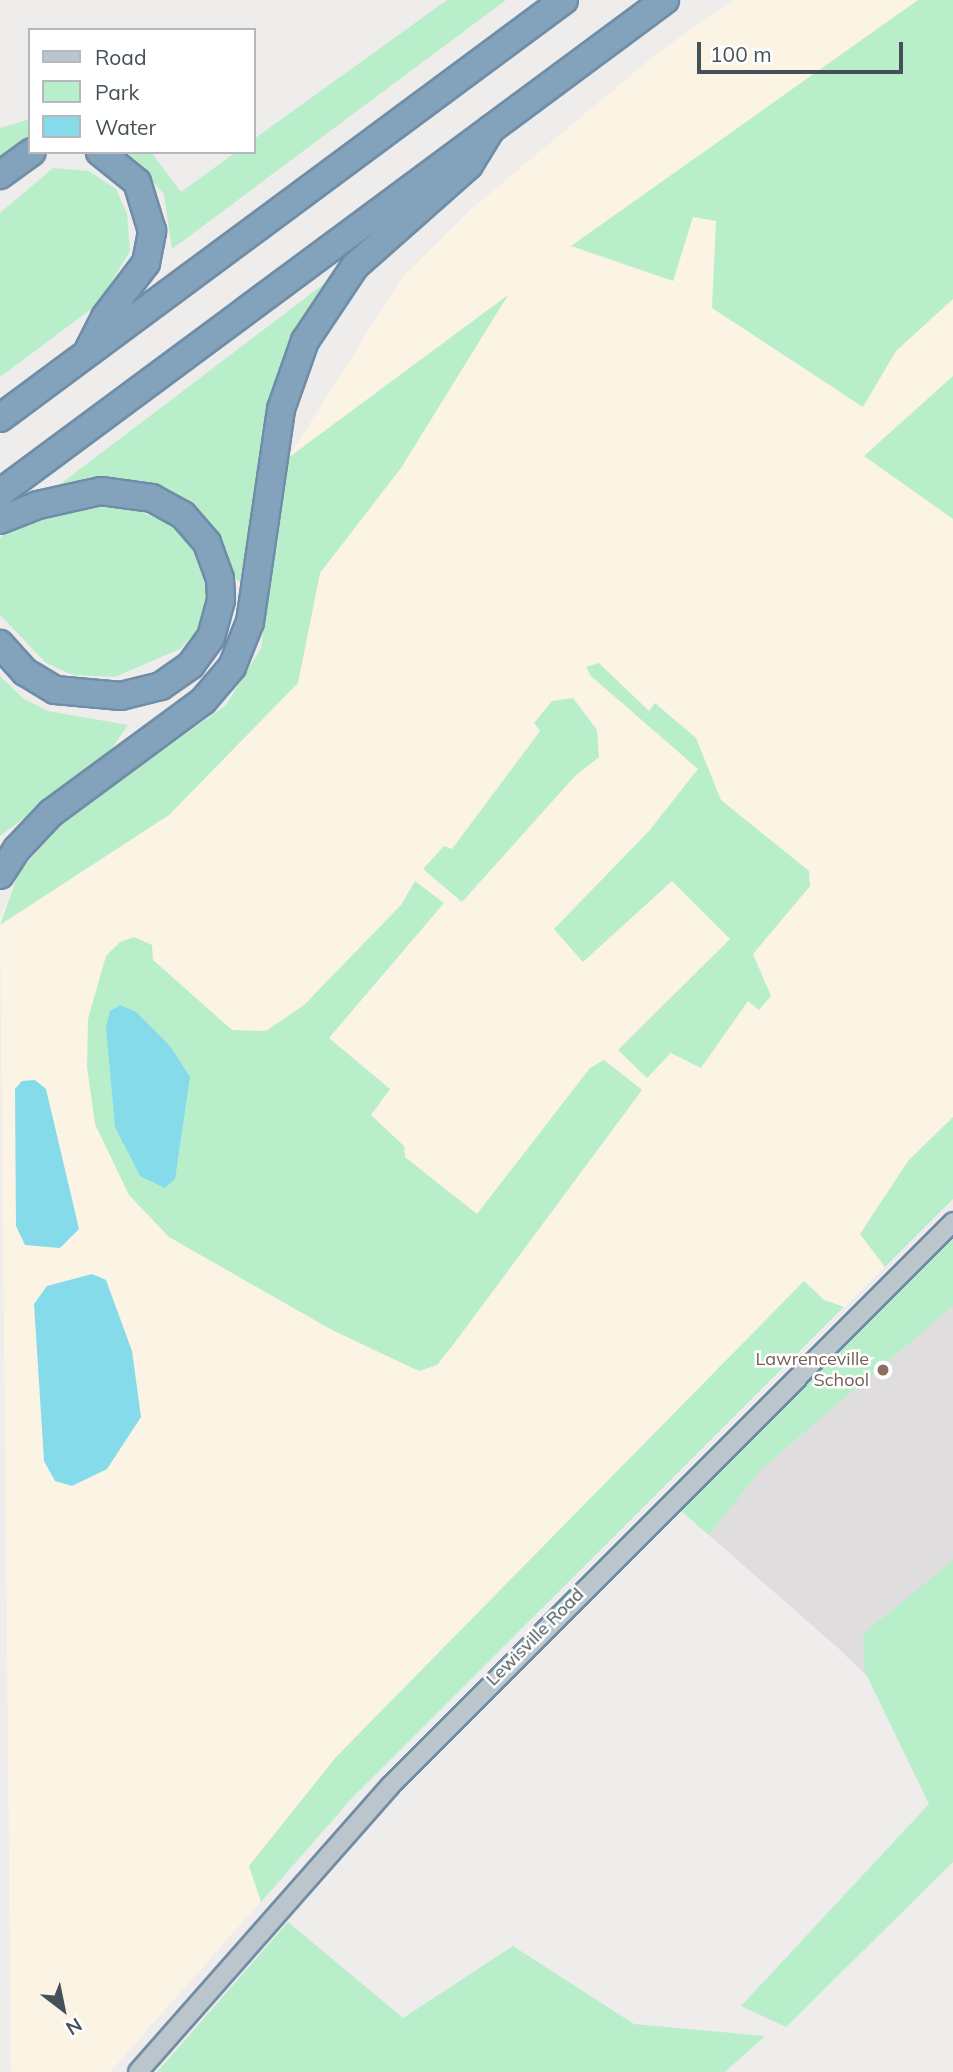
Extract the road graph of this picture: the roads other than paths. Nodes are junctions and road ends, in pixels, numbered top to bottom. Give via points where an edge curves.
1 (564, 0) edge
2 (665, 0) edge
3 (491, 129) junction
4 (30, 154) edge
5 (102, 154) edge
6 (0, 175) edge
7 (86, 355) junction
8 (0, 418) edge
9 (0, 493) edge
10 (0, 520) edge
11 (0, 644) edge
12 (0, 875) edge
13 (953, 1222) edge
14 (138, 2072) edge

1 - 7 highway
2 - 3 highway
3 - 9 highway
3 - 12 highway via 469,164 355,266 305,341 281,410 250,622 232,667 203,701 51,813
4 - 6 highway
5 - 7 highway via 137,182 152,230 146,263 105,317
7 - 8 highway
10 - 11 highway via 38,505 101,491 152,498 183,515 207,543 220,579 221,600 211,637 191,665 161,686 121,696 76,695 43,685
13 - 14 street, Lewisville Road via 390,1786

